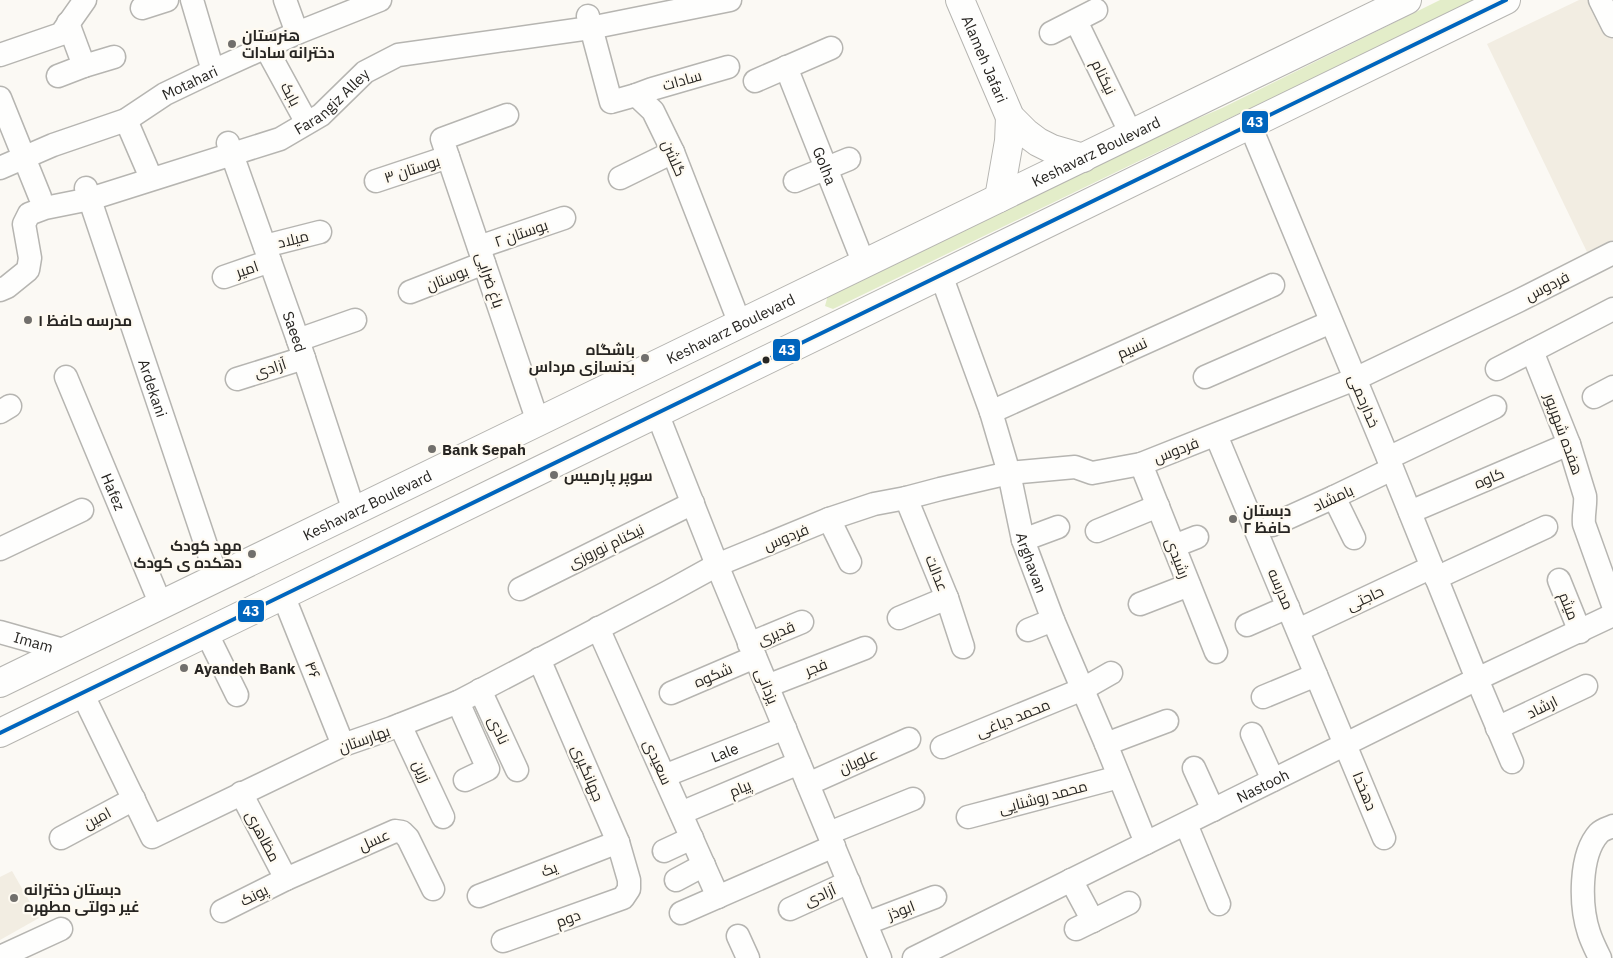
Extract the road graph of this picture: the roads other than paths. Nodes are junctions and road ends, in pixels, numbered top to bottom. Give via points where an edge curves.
1 (84, 0) edge
2 (167, 0) edge
3 (192, 0) edge
4 (285, 0) edge
5 (380, 0) edge
6 (678, 0) edge
7 (730, 0) edge
8 (960, 0) edge
9 (1407, 0) edge
10 (1506, 0) edge
11 (1600, 0) edge
12 (142, 8) dead end
13 (1096, 10) dead end
14 (1076, 20) junction
15 (68, 23) junction
16 (589, 24) junction
17 (1613, 26) edge
18 (1051, 33) dead end
19 (297, 34) junction
20 (266, 48) junction
21 (831, 48) dead end
22 (0, 56) edge
23 (114, 57) dead end
24 (84, 66) junction
25 (728, 67) dead end
26 (786, 67) junction
27 (213, 71) junction
28 (58, 76) dead end
29 (755, 81) dead end
30 (636, 95) junction
31 (0, 98) edge
32 (302, 114) junction
33 (508, 115) dead end
34 (1010, 117) junction
35 (126, 120) junction
36 (1250, 125) junction
37 (1131, 134) junction
38 (445, 148) junction
39 (230, 149) junction
40 (673, 152) junction
41 (24, 158) junction
42 (1083, 158) junction
43 (849, 159) dead end
44 (0, 168) edge
45 (826, 168) junction
46 (148, 171) junction
47 (620, 178) dead end
48 (376, 181) dead end
49 (795, 181) dead end
50 (87, 192) junction
51 (40, 197) junction
52 (999, 198) junction
53 (564, 218) dead end
54 (320, 232) dead end
55 (268, 253) junction
56 (1613, 253) edge
57 (482, 255) junction
58 (864, 264) junction
59 (0, 272) edge
60 (941, 275) junction
61 (224, 277) dead end
62 (1273, 285) dead end
63 (0, 290) edge
64 (410, 292) dead end
65 (1613, 309) edge
66 (355, 320) dead end
67 (1331, 322) junction
68 (740, 324) junction
69 (301, 349) junction
70 (1532, 352) junction
71 (1497, 369) dead end
72 (66, 376) dead end
73 (1205, 377) dead end
74 (237, 379) dead end
75 (1355, 379) junction
76 (1495, 407) dead end
77 (991, 412) junction
78 (657, 413) junction
79 (538, 422) junction
80 (1216, 435) junction
81 (1569, 444) junction
82 (1141, 464) junction
83 (1390, 464) junction
84 (1009, 473) junction
85 (1334, 497) junction
86 (906, 498) junction
87 (693, 503) junction
88 (1158, 506) junction
89 (82, 510) dead end
90 (354, 511) junction
91 (1410, 512) junction
92 (829, 519) junction
93 (1272, 524) dead end
94 (1058, 527) dead end
95 (1546, 527) dead end
96 (1097, 531) dead end
97 (1197, 537) dead end
98 (1354, 538) dead end
99 (1023, 540) junction
100 (1174, 546) junction
101 (0, 549) edge
102 (850, 562) dead end
103 (716, 565) junction
104 (1434, 573) junction
105 (217, 578) junction
106 (1559, 580) dead end
107 (1189, 585) junction
108 (520, 589) dead end
109 (283, 595) junction
110 (947, 598) junction
111 (1140, 604) dead end
112 (162, 605) junction
113 (1613, 605) edge
114 (1288, 607) junction
115 (1613, 616) edge
116 (898, 618) dead end
117 (1053, 620) junction
118 (802, 622) dead end
119 (1247, 625) dead end
120 (598, 628) junction
121 (1028, 630) dead end
122 (1298, 630) junction
123 (0, 632) edge
124 (206, 632) junction
125 (1580, 632) junction
126 (963, 647) dead end
127 (865, 648) dead end
128 (752, 650) junction
129 (67, 651) junction
130 (1216, 652) dead end
131 (539, 659) junction
132 (1111, 673) dead end
133 (1316, 675) junction
134 (1476, 679) junction
135 (0, 683) edge
136 (767, 686) junction
137 (1586, 686) dead end
138 (1083, 689) junction
139 (480, 690) junction
140 (82, 693) junction
141 (671, 693) dead end
142 (237, 695) dead end
143 (1263, 697) dead end
144 (458, 702) junction
145 (1167, 721) dead end
146 (400, 725) junction
147 (785, 728) junction
148 (1498, 728) junction
149 (0, 733) edge
150 (1252, 734) dead end
151 (909, 739) dead end
152 (1106, 744) junction
153 (1346, 744) junction
154 (343, 745) junction
155 (942, 747) dead end
156 (1512, 762) dead end
157 (800, 763) junction
158 (1194, 768) dead end
159 (518, 770) dead end
160 (664, 776) junction
161 (1119, 777) junction
162 (465, 780) dead end
163 (1273, 780) junction
164 (808, 784) junction
165 (240, 793) junction
166 (134, 799) junction
167 (913, 799) dead end
168 (1213, 810) junction
169 (681, 813) junction
170 (444, 817) dead end
171 (968, 817) dead end
172 (1186, 824) junction
173 (1607, 828) edge
174 (61, 838) dead end
175 (692, 838) junction
176 (1384, 838) dead end
177 (831, 839) junction
178 (618, 842) junction
179 (1146, 843) junction
180 (664, 851) dead end
181 (704, 865) junction
182 (286, 879) junction
183 (676, 880) dead end
184 (1071, 880) junction
185 (849, 882) junction
186 (433, 889) dead end
187 (629, 889) joint
188 (479, 896) dead end
189 (718, 896) junction
190 (935, 897) dead end
191 (1129, 903) dead end
192 (1219, 904) dead end
193 (790, 909) dead end
194 (222, 911) dead end
195 (681, 913) dead end
196 (867, 924) junction
197 (61, 929) dead end
198 (738, 936) dead end
199 (504, 941) dead end
200 (0, 957) edge
201 (748, 958) edge
202 (880, 958) edge
203 (914, 958) edge
204 (1600, 958) edge

1 - 15 street
2 - 12 street
3 - 27 street
4 - 19 street
5 - 19 street, Motahari
6 - 16 street
7 - 16 street, Farangiz Alley
8 - 34 main road, Alameh Jafari
9 - 37 main road, Keshavarz Boulevard
10 - 36 main road
11 - 17 street
13 - 14 street
14 - 18 street
14 - 37 street, نیکنام
15 - 22 street via 61,34
15 - 24 street
16 - 30 street via 611,102
16 - 32 street via 392,46 356,69
16 - 39 street, Farangiz Alley via 398,55 365,72 321,115 280,139
19 - 20 street, Motahari
20 - 27 street, Motahari
20 - 32 street, بابک
21 - 26 street
23 - 24 street
24 - 28 street
25 - 30 street, سادات
26 - 29 street
26 - 45 street, Golha
27 - 35 street, Motahari via 165,94
30 - 40 street, گلشن via 653,111
31 - 41 street
32 - 39 street
33 - 38 street, بوستان ۳
34 - 42 main road via 1038,142
34 - 52 main road
35 - 41 street, Motahari
35 - 46 street
36 - 60 main road
36 - 67 street, خدارحمی
37 - 42 main road, Keshavarz Boulevard
38 - 48 street, بوستان ۳
38 - 57 street, باغ ضرایی
39 - 46 street
39 - 50 street, Farangiz Alley
39 - 55 street, Saeed
40 - 47 street
40 - 68 street, گلشن
41 - 44 street, Motahari
41 - 51 street
42 - 52 main road, Keshavarz Boulevard
43 - 45 street
45 - 49 street
45 - 58 street, Golha
46 - 50 street
50 - 51 street
50 - 63 street, Farangiz Alley via 29,214 24,224 30,258 28,270
50 - 105 street, Ardekani
51 - 59 street via 16,212 18,258 12,266
52 - 58 main road, Keshavarz Boulevard
53 - 57 street, بوستان ۲
54 - 55 street, میلاد
55 - 61 street, امیر
55 - 69 street, Saeed
56 - 75 street, فردوس
57 - 64 street, بوستان
57 - 79 street, باغ ضرایی
58 - 68 main road, Keshavarz Boulevard
60 - 77 street, Arghavan
60 - 78 main road
62 - 77 street, نسیم
65 - 70 street
66 - 69 street, آزادی
67 - 73 street
67 - 75 street, خدارحمی
68 - 79 main road, Keshavarz Boulevard
69 - 74 street, آزادی
69 - 90 street, Saeed
70 - 71 street
70 - 81 street, هفده شهریور
72 - 112 street, Hafez
75 - 80 street, فردوس
75 - 83 street, خدارحمی
76 - 83 street, بامشاد
77 - 84 street, Arghavan
78 - 87 street, یزدانی
78 - 109 main road
79 - 90 main road, Keshavarz Boulevard
80 - 82 street, فردوس
80 - 114 street, مدرسه
81 - 91 street, کاوه
81 - 113 street, هفده شهریور via 1585,496 1584,524
82 - 84 street, فردوس via 1092,473 1075,467
82 - 88 street, رشیدی
83 - 85 street, بامشاد
83 - 91 street, خدارحمی
84 - 86 street, فردوس
84 - 99 street, Arghavan
85 - 93 street, بامشاد
85 - 98 street
86 - 92 street, فردوس via 874,504
86 - 110 street, عدالت
87 - 103 street, یزدانی
87 - 108 street, نیکنام نوروزی
88 - 96 street
88 - 100 street, رشیدی
89 - 101 street
90 - 105 main road, Keshavarz Boulevard
91 - 104 street, خدارحمی
92 - 102 street
92 - 103 street, فردوس
94 - 99 street
95 - 104 street, حاجتی
97 - 100 street
99 - 117 street, Arghavan
100 - 107 street, رشیدی
103 - 120 street, بهارستان
103 - 128 street, یزدانی
104 - 122 street, حاجتی
104 - 134 street, خدارحمی
105 - 112 main road, Keshavarz Boulevard
106 - 125 street, میثم
107 - 111 street
107 - 130 street, رشیدی
109 - 124 main road
109 - 154 street, ۴۶
110 - 116 street, عدالت
110 - 126 street
112 - 129 main road, Keshavarz Boulevard
114 - 119 street
114 - 122 street, مدرسه
115 - 125 street, Nastooh
117 - 121 street
117 - 138 street, Arghavan
118 - 128 street, قدیری
120 - 131 street, بهارستان
120 - 160 street, سعیدی
122 - 133 street, مدرسه
123 - 129 street, Imam
124 - 140 main road
124 - 142 street
125 - 134 street, Nastooh
127 - 136 street, فجر
128 - 136 street, یزدانی
128 - 141 street, شکوه
129 - 135 main road, Keshavarz Boulevard
131 - 139 street, بهارستان
131 - 178 street, جهانگیری
132 - 138 street, محمد دیاغی
133 - 143 street
133 - 153 street, مدرسه
134 - 148 street, خدارحمی
134 - 153 street, Nastooh
136 - 147 street, یزدانی
137 - 148 street, ارشاد
138 - 152 street, Arghavan
138 - 155 street, محمد دیاغی
139 - 144 street, بهارستان
139 - 159 street, نادی
140 - 149 main road
140 - 166 street, بهارستان
144 - 146 street, بهارستان
144 - 162 street via 488,770
145 - 152 street
146 - 154 street, بهارستان
146 - 170 street, زرین
147 - 157 street, یزدانی
147 - 160 street, Lale
148 - 156 street, خدارحمی
150 - 163 street
151 - 164 street, علویان
152 - 161 street, Arghavan
153 - 163 street, Nastooh
153 - 176 street, دهخدا
154 - 165 street, بهارستان
157 - 164 street, یزدانی
157 - 169 street, پیام
158 - 168 street
160 - 169 street, سعیدی
161 - 171 street, محمد روشنایی
161 - 179 street, Arghavan
163 - 168 street, Nastooh
164 - 177 street, یزدانی
165 - 166 street, بهارستان via 152,837
165 - 182 street, مظاهری
166 - 174 street, امین
167 - 177 street
168 - 172 street, Nastooh
169 - 175 street, سعیدی
172 - 179 street, Nastooh
172 - 192 street
173 - 204 street via 1593,843 1582,882 1589,934
175 - 180 street
175 - 181 street, سعیدی
177 - 185 street, یزدانی
177 - 189 street
178 - 187 street, جهانگیری
178 - 188 street, یک
179 - 184 street, Nastooh
181 - 183 street
181 - 189 street, سعیدی
182 - 186 street, عسل via 395,831 408,838
182 - 194 street, پونک
184 - 191 street via 1085,925
184 - 203 street, Nastooh
185 - 193 street, آزادی
185 - 196 street, یزدانی
187 - 199 street, دوم via 622,898
189 - 195 street
190 - 196 street, ابوذز
196 - 202 street, یزدانی
197 - 200 street
198 - 201 street

